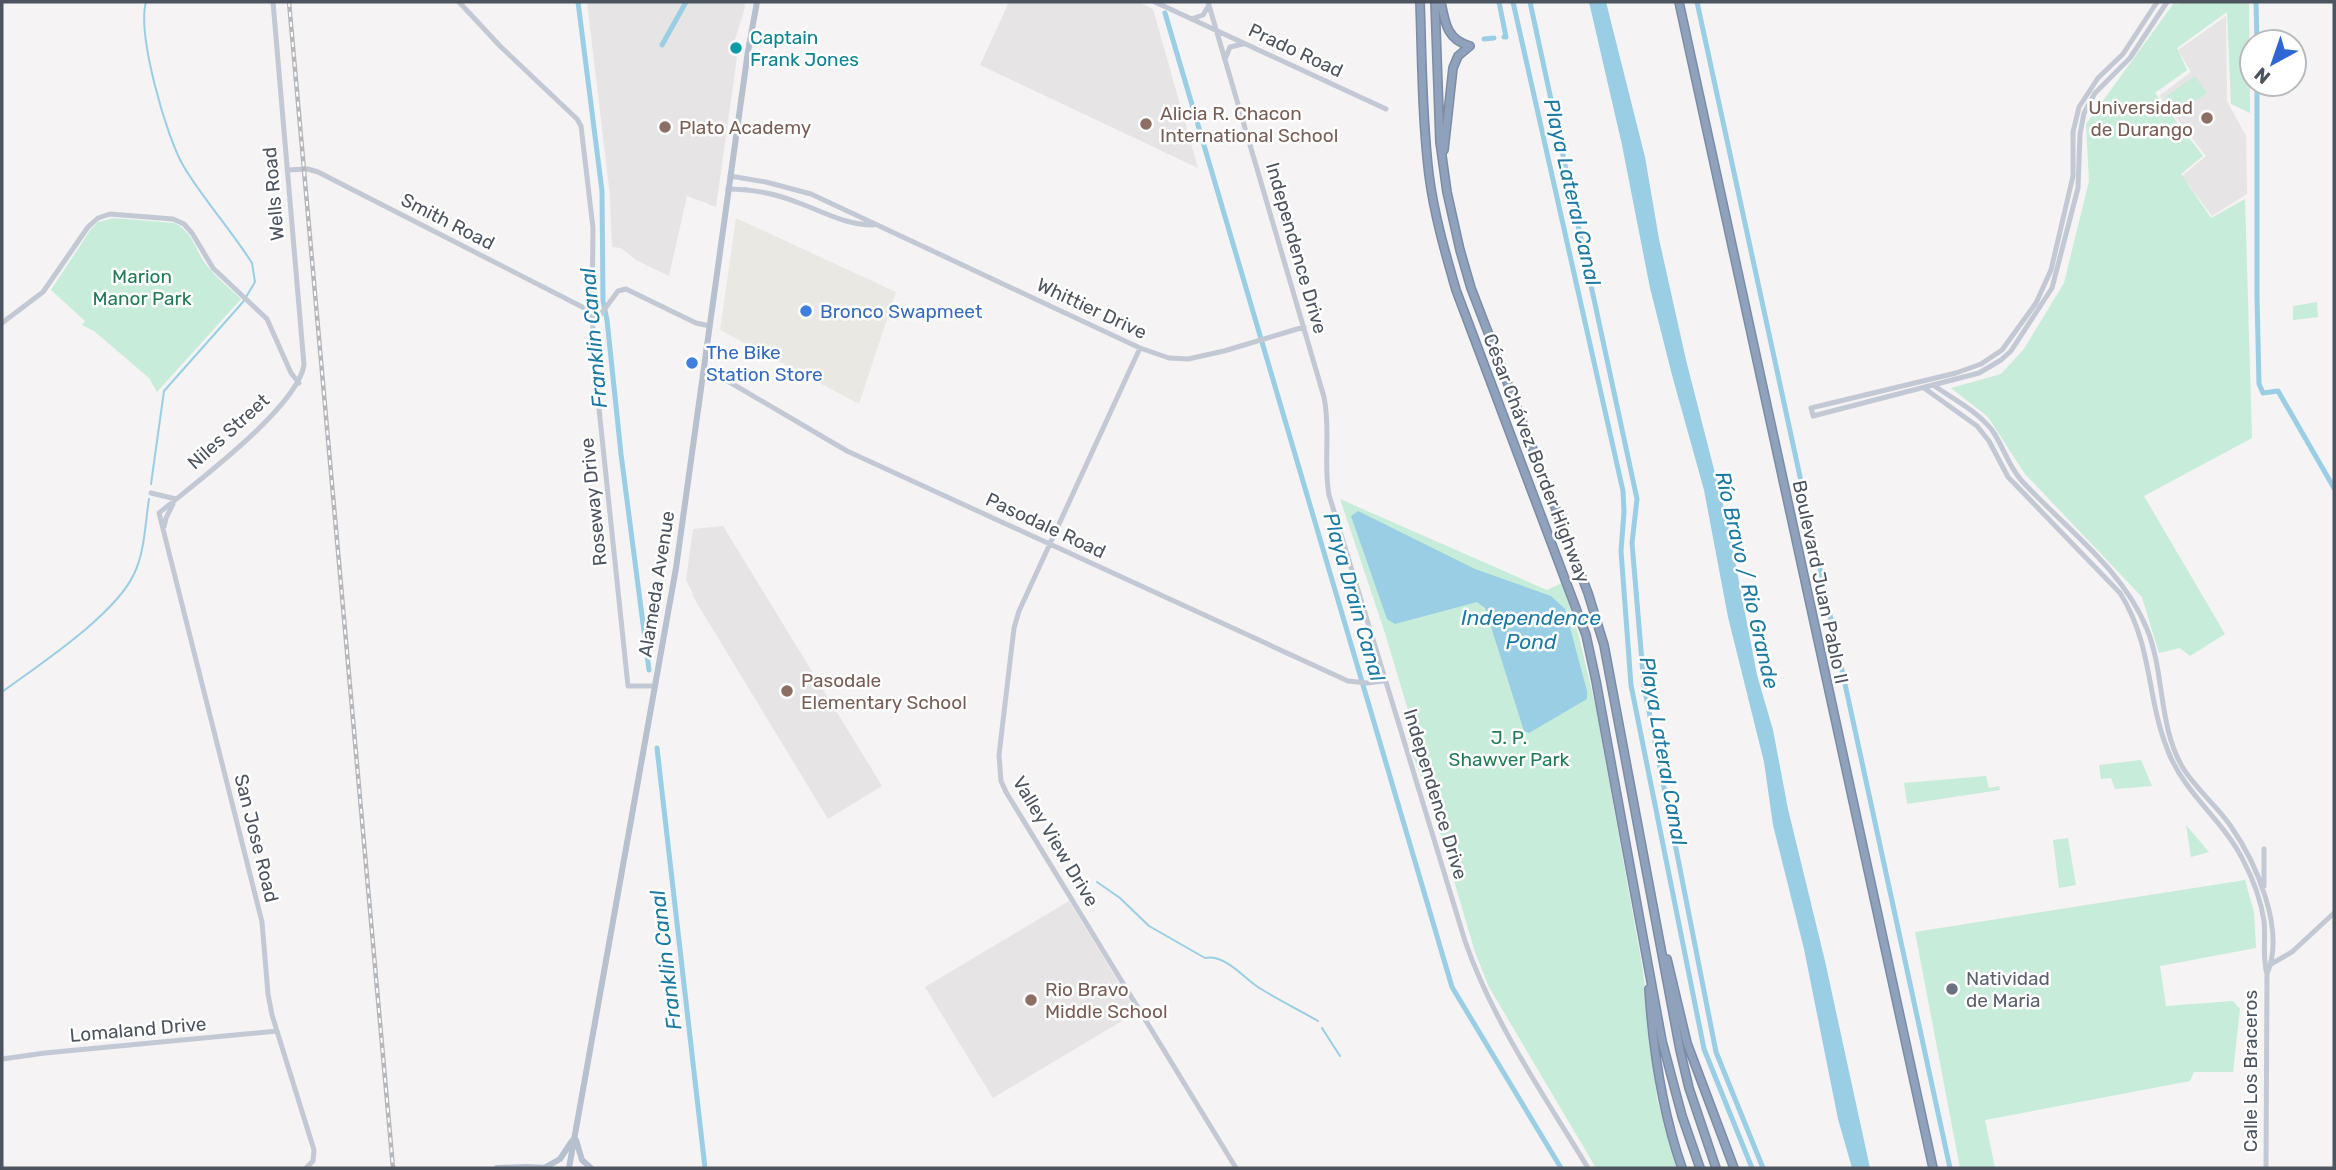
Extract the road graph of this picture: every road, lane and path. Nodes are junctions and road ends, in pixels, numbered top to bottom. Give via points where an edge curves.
1 (273, 2) edge
2 (460, 2) edge
3 (757, 2) edge
4 (1156, 2) edge
5 (1420, 2) edge
6 (1435, 2) edge
7 (1441, 2) edge
8 (1679, 2) edge
9 (2157, 2) edge
10 (2167, 2) edge
11 (1208, 3) edge
12 (1191, 19) junction
13 (1216, 31) junction
14 (1245, 44) junction
15 (1226, 60) junction
16 (1386, 109) dead end
17 (287, 170) junction
18 (730, 176) junction
19 (1445, 176) junction
20 (728, 190) junction
21 (876, 225) junction
22 (592, 313) junction
23 (2, 323) edge
24 (710, 326) junction
25 (1304, 327) junction
26 (1140, 348) junction
27 (704, 371) junction
28 (299, 383) junction
29 (1926, 385) junction
30 (1934, 386) junction
31 (151, 493) dead end
32 (176, 499) junction
33 (159, 513) joint
34 (163, 534) junction
35 (1049, 544) junction
36 (1384, 681) junction
37 (655, 686) junction
38 (2264, 849) dead end
39 (2264, 893) junction
40 (1653, 907) junction
41 (2334, 913) edge
42 (1648, 961) junction
43 (2268, 965) junction
44 (277, 1031) junction
45 (2, 1059) edge
46 (575, 1136) junction
47 (306, 1168) edge
48 (497, 1168) edge
49 (545, 1168) edge
50 (569, 1168) edge
51 (591, 1168) edge
52 (1236, 1168) edge
53 (1588, 1168) edge
54 (1682, 1168) edge
55 (1700, 1168) edge
56 (1716, 1168) edge
57 (1734, 1168) edge
58 (1933, 1168) edge
59 (2266, 1168) edge

1 - 17 street, Wells Road
2 - 22 street, Roseway Drive via 581,126 593,228
3 - 18 main road, Alameda Avenue
4 - 12 street, Prado Road
5 - 42 highway, César Chávez Border Highway via 1424,128 1442,242 1586,635
6 - 19 highway, César Chávez Border Highway
7 - 19 highway via 1449,33 1470,46 1453,68
8 - 58 highway, Boulevard Juan Pablo II
9 - 29 street via 2123,54 2098,78 2079,107 2073,132 2073,176 2052,270 2036,303 1994,356
10 - 30 street via 2130,58 2095,93 2084,113 2078,188 2057,275 2044,303 2001,360 1979,373
11 - 12 street via 1203,15
11 - 13 street, Independence Drive
12 - 13 street, Prado Road
13 - 14 street, Prado Road
13 - 15 street, Independence Drive
14 - 15 street via 1230,47
14 - 16 street, Prado Road
15 - 25 street, Independence Drive
17 - 22 street, Smith Road via 318,172
17 - 28 street, Wells Road via 304,365
18 - 20 main road, Alameda Avenue
18 - 21 street, Whittier Drive via 811,194
19 - 40 highway, César Chávez Border Highway via 1472,288 1601,636
20 - 21 street, Whittier Drive via 780,197 849,223
20 - 24 main road, Alameda Avenue
21 - 26 street, Whittier Drive
22 - 24 street via 603,312 618,291 629,290
22 - 37 street, Roseway Drive via 628,686
23 - 28 street via 43,292 98,218 110,214 173,219 184,224 213,268 271,326
24 - 27 main road, Alameda Avenue
25 - 26 street, Whittier Drive via 1188,359
25 - 36 street, Independence Drive via 1327,409 1329,495
26 - 35 street, Valley View Drive
27 - 35 street, Pasodale Road via 847,451
27 - 37 main road, Alameda Avenue
28 - 32 street, Niles Street via 263,425
29 - 29 street via 1814,416 1811,409 1919,383
29 - 30 street
29 - 43 street via 1977,426 2008,477 2120,593 2142,639 2171,758 2243,860 2255,888
30 - 39 street via 1985,423 2015,473 2130,595 2151,640 2177,756 2230,824 2250,856
31 - 32 street
32 - 33 street, Niles Street
32 - 34 street
33 - 34 street, San Jose Road
34 - 44 street, San Jose Road via 262,922 268,995
35 - 36 street, Pasodale Road via 1348,681
35 - 52 street, Valley View Drive via 1014,628 999,755 1001,781
36 - 53 street, Independence Drive via 1478,977
37 - 46 main road, Alameda Avenue
38 - 39 street
39 - 43 street via 2271,919
40 - 56 highway, César Chávez Border Highway via 1680,1051
40 - 57 highway via 1687,1043
41 - 43 street via 2292,952
42 - 54 highway via 1662,1094
42 - 55 highway, César Chávez Border Highway via 1669,1070
43 - 59 street, Calle Los Braceros
44 - 45 street, Lomaland Drive
44 - 47 street, San Jose Road via 314,1150 313,1161
46 - 49 main road via 560,1159
46 - 50 main road, Alameda Avenue
46 - 51 main road via 582,1160
48 - 49 main road

